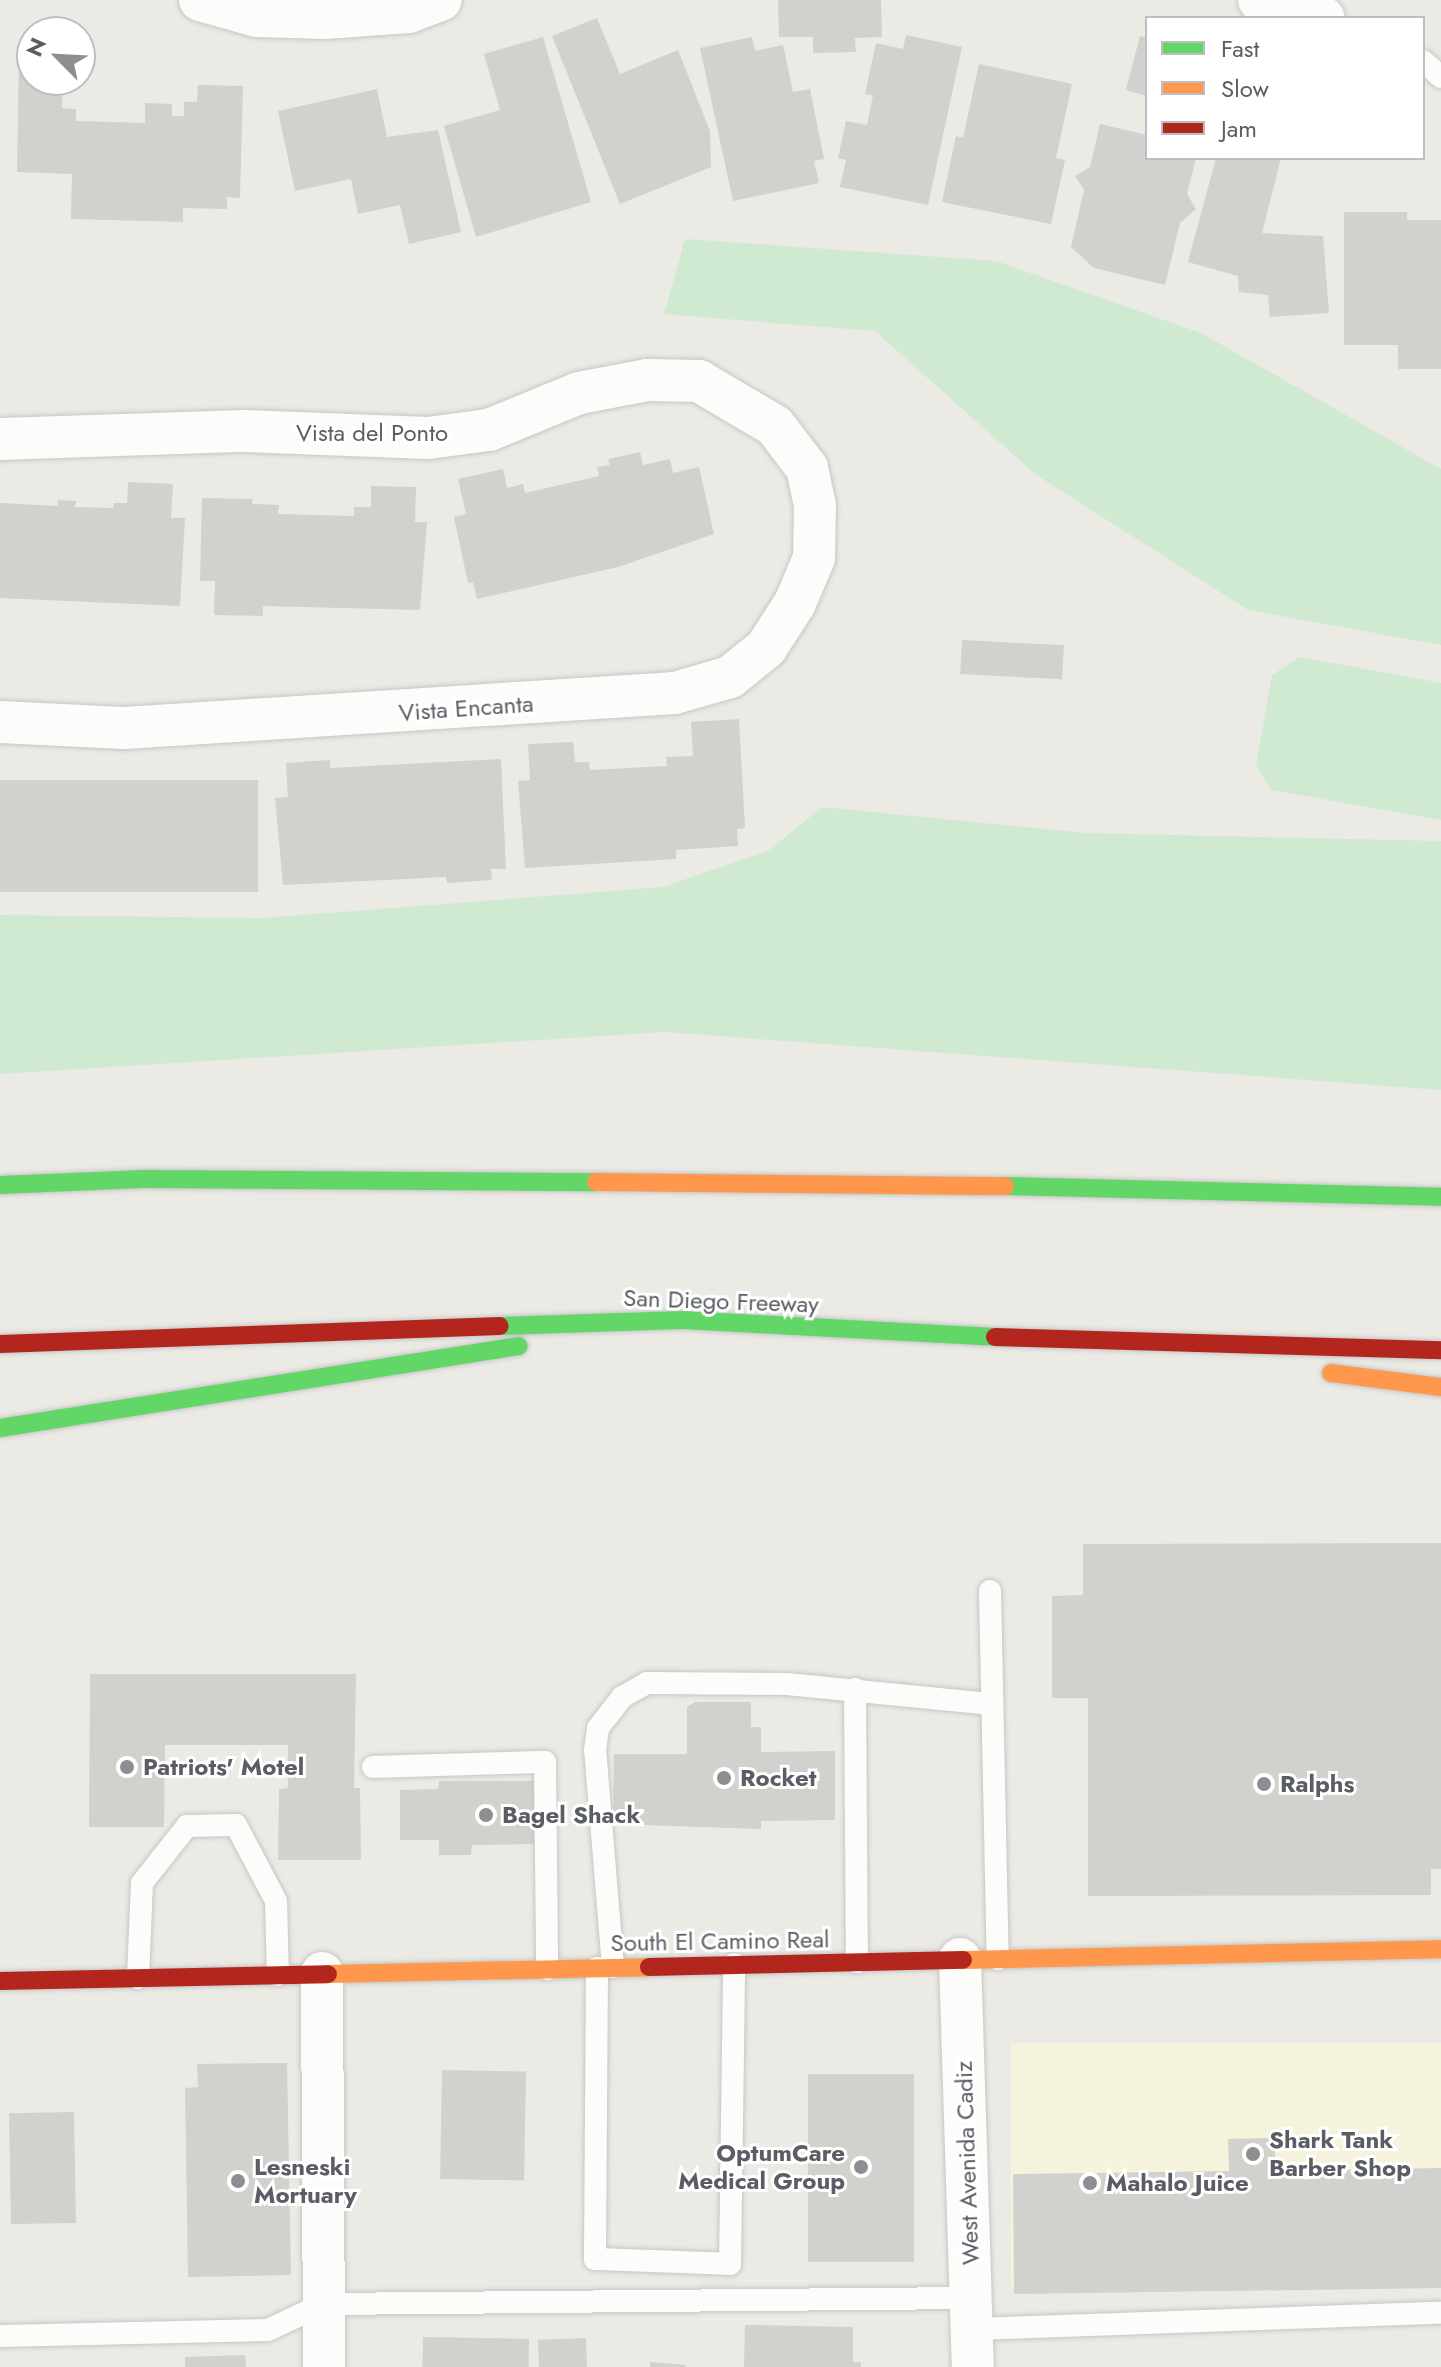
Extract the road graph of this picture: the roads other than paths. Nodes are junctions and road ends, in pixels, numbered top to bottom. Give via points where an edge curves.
1 (200, 0) edge
2 (441, 0) edge
3 (1259, 0) edge
4 (1317, 16) edge
5 (1425, 63) edge
6 (1441, 77) edge
7 (0, 439) edge
8 (815, 506) joint
9 (0, 722) edge
10 (0, 1185) edge
11 (1441, 1197) edge
12 (683, 1320) junction
13 (1095, 1342) junction
14 (0, 1344) edge
15 (1441, 1350) edge
16 (1284, 1366) dead end
17 (1315, 1370) dead end
18 (1441, 1387) edge
19 (0, 1428) edge
20 (990, 1591) dead end
21 (855, 1689) junction
22 (992, 1704) junction
23 (373, 1767) dead end
24 (1441, 1949) edge
25 (979, 1959) junction
26 (857, 1962) junction
27 (734, 1964) junction
28 (605, 1968) junction
29 (547, 1969) junction
30 (322, 1973) junction
31 (278, 1975) junction
32 (138, 1978) junction
33 (0, 1981) edge
34 (323, 2304) junction
35 (1441, 2313) edge
36 (972, 2331) edge
37 (0, 2336) edge
38 (324, 2367) edge

1 - 2 street via 257,16 325,18 409,12
3 - 4 street
5 - 6 lane
7 - 8 street, Vista del Ponto via 245,431 428,438 489,430 579,393 647,380 699,381 775,426 807,468
8 - 9 street, Vista Encanta via 814,558 795,603 766,648 730,677 675,693 124,728
10 - 11 main road via 143,1179 1103,1186
12 - 13 main road, San Diego Freeway
12 - 14 main road, San Diego Freeway
12 - 19 main road
13 - 15 main road, San Diego Freeway
13 - 16 main road
17 - 18 main road
20 - 22 lane
21 - 22 lane
21 - 26 lane
21 - 28 lane via 647,1683 622,1697 598,1728 595,1750
22 - 25 lane
23 - 29 lane via 545,1762
24 - 25 main road, South El Camino Real
25 - 26 main road, South El Camino Real
25 - 36 street, West Avenida Cadiz
26 - 27 main road, South El Camino Real
27 - 28 main road, South El Camino Real
27 - 28 lane via 730,2264 595,2259
28 - 29 main road, South El Camino Real
29 - 30 main road, South El Camino Real
30 - 31 main road, South El Camino Real
30 - 34 street
31 - 32 main road, South El Camino Real
31 - 32 lane via 276,1901 236,1825 187,1826 142,1883
32 - 33 main road, South El Camino Real
34 - 36 lane
34 - 37 lane via 268,2330
34 - 38 street
35 - 36 lane

